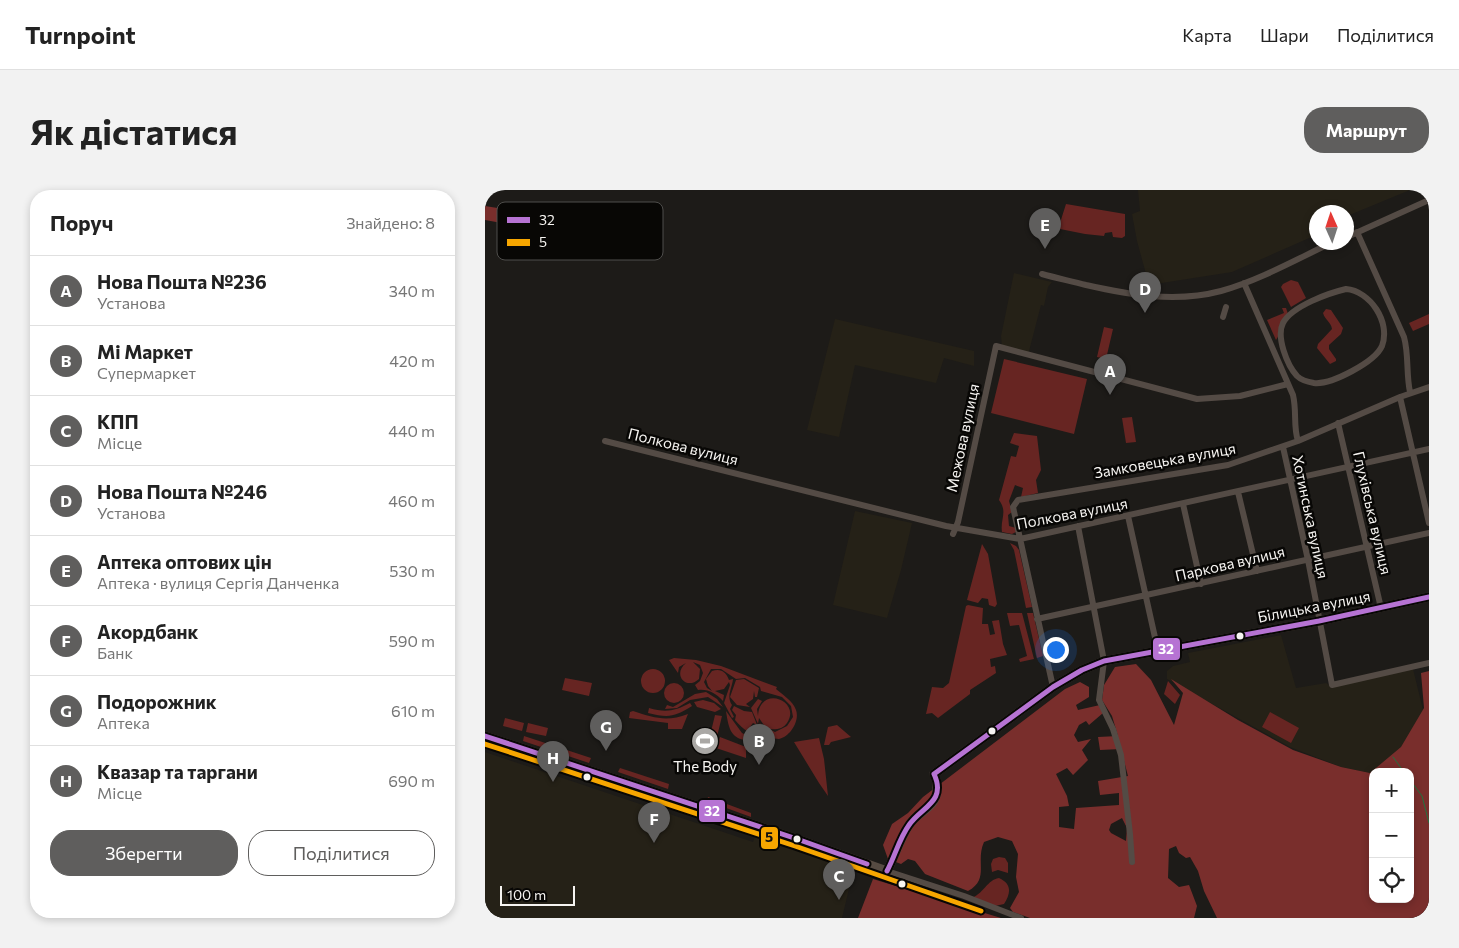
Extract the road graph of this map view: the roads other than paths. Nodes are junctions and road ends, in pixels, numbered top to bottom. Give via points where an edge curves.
1 (1429, 200) edge
2 (1357, 232) junction
3 (1354, 234) edge
4 (1316, 250) edge
5 (1042, 274) dead end
6 (1244, 283) junction
7 (1226, 307) dead end
8 (1393, 314) junction
9 (1223, 317) dead end
10 (1381, 320) junction
11 (1281, 344) junction
12 (1272, 347) junction
13 (1288, 384) junction
14 (1429, 387) edge
15 (1410, 392) junction
16 (1400, 396) junction
17 (1338, 423) junction
18 (605, 441) dead end
19 (1297, 441) junction
20 (1283, 447) junction
21 (1429, 449) edge
22 (1412, 454) junction
23 (1349, 468) junction
24 (1290, 480) junction
25 (1238, 492) junction
26 (1183, 504) junction
27 (1128, 516) junction
28 (1429, 523) edge
29 (1078, 526) junction
30 (954, 531) junction
31 (1429, 533) edge
32 (1021, 539) junction
33 (1367, 546) junction
34 (1308, 560) junction
35 (1257, 571) junction
36 (1201, 584) junction
37 (1145, 596) junction
38 (1429, 597) edge
39 (1093, 606) junction
40 (1381, 608) junction
41 (1037, 619) junction
42 (1319, 621) junction
43 (1158, 651) junction
44 (1105, 662) junction
45 (1429, 663) edge
46 (1053, 687) junction
47 (485, 736) edge
48 (1132, 862) dead end
49 (887, 871) junction
50 (1021, 918) edge

1 - 2 street
2 - 3 street
2 - 8 street
4 - 6 street
5 - 6 street via 1155,297 1199,295
6 - 12 street
7 - 9 street
8 - 10 street
8 - 15 street via 1406,346
10 - 11 street via 1370,300 1362,293 1338,291 1304,305 1286,319
10 - 11 street via 1384,336 1379,351 1353,371 1324,383 1308,382 1296,375
11 - 12 street
12 - 13 street
13 - 19 street via 1296,408 1294,432
13 - 30 street, Межова вулиця via 1240,396 1197,400 996,346
14 - 15 street, Замковецька вулиця
15 - 16 street, Замковецька вулиця
16 - 17 street, Замковецька вулиця
16 - 22 street
17 - 19 street, Замковецька вулиця
17 - 23 street, Глухівська вулиця
18 - 30 street, Полкова вулиця
19 - 20 street, Замковецька вулиця
20 - 24 street, Хотинська вулиця
20 - 32 street, Замковецька вулиця via 1228,465 1023,498 1013,507
21 - 22 street, Полкова вулиця
22 - 23 street, Полкова вулиця
22 - 28 street
23 - 24 street, Полкова вулиця
23 - 33 street, Глухівська вулиця
24 - 25 street, Полкова вулиця
24 - 34 street, Хотинська вулиця
25 - 26 street, Полкова вулиця
25 - 35 street
26 - 27 street, Полкова вулиця
26 - 36 street
27 - 29 street, Полкова вулиця
27 - 37 street
29 - 32 street, Полкова вулиця
29 - 39 street
30 - 32 street, Полкова вулиця
31 - 33 street, Паркова вулиця
32 - 41 street
33 - 34 street, Паркова вулиця
33 - 40 street, Глухівська вулиця
34 - 35 street, Паркова вулиця
34 - 42 street, Хотинська вулиця
35 - 36 street, Паркова вулиця
36 - 37 street, Паркова вулиця
37 - 39 street, Паркова вулиця
37 - 43 street
38 - 40 main road, Білицька вулиця
39 - 41 street, Паркова вулиця
39 - 44 street
40 - 42 main road, Білицька вулиця
41 - 46 street
42 - 43 main road, Білицька вулиця
42 - 45 street, Хотинська вулиця via 1332,685
43 - 44 main road, Білицька вулиця
44 - 46 main road, Білицька вулиця via 1082,670
44 - 48 street via 1099,700 1121,755
46 - 49 main road, Білицька вулиця via 934,774 937,784 934,802 911,822
47 - 49 main road
49 - 50 street

